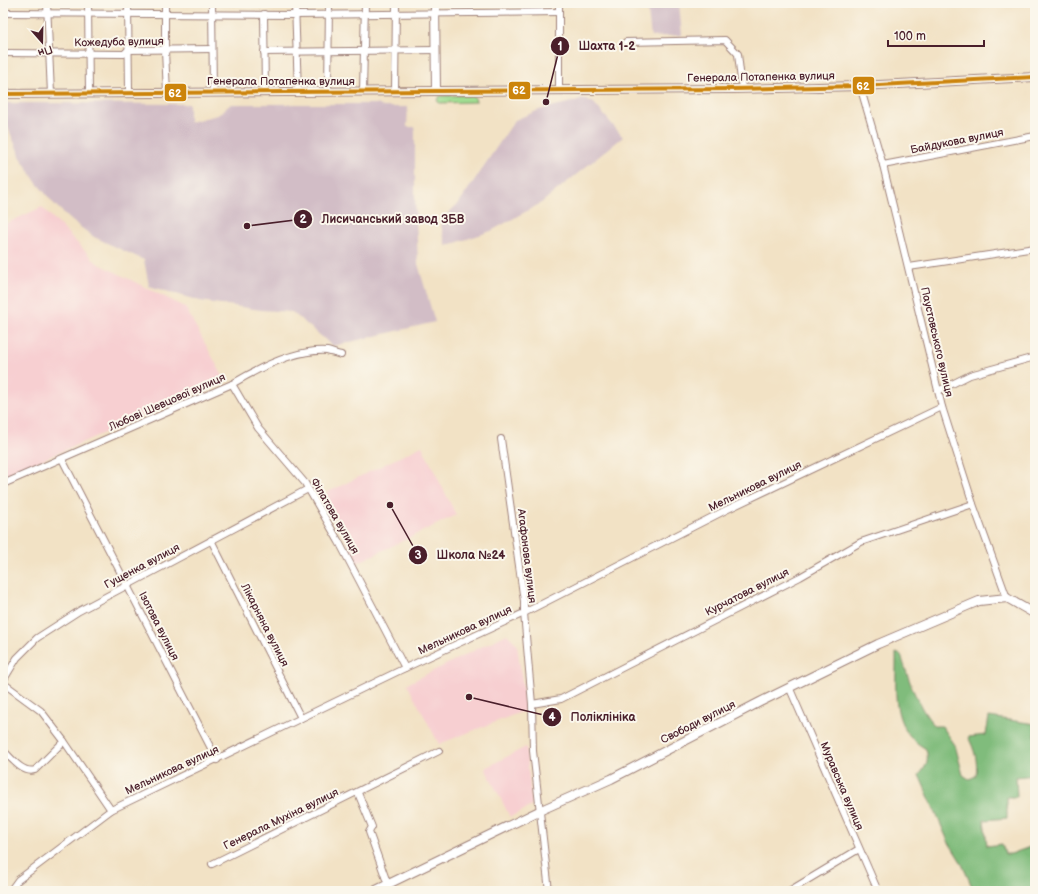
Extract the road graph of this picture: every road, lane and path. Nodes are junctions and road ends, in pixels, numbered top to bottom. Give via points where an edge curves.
1 (47, 3) edge
2 (88, 3) edge
3 (128, 3) edge
4 (165, 3) edge
5 (212, 3) edge
6 (295, 3) edge
7 (329, 3) edge
8 (365, 3) edge
9 (396, 3) edge
10 (435, 3) edge
11 (558, 3) edge
12 (558, 12) junction
13 (3, 13) edge
14 (47, 13) junction
15 (89, 13) junction
16 (396, 13) junction
17 (435, 13) junction
18 (129, 14) junction
19 (166, 14) junction
20 (213, 14) junction
21 (264, 14) junction
22 (328, 14) junction
23 (364, 14) junction
24 (296, 15) junction
25 (626, 42) dead end
26 (128, 50) junction
27 (212, 50) junction
28 (296, 50) junction
29 (395, 50) junction
30 (436, 50) junction
31 (164, 51) junction
32 (364, 51) junction
33 (90, 52) junction
34 (264, 52) junction
35 (328, 52) junction
36 (3, 53) edge
37 (49, 53) junction
38 (1035, 77) edge
39 (860, 86) junction
40 (742, 88) junction
41 (436, 91) junction
42 (560, 91) junction
43 (265, 92) junction
44 (298, 92) junction
45 (328, 92) junction
46 (363, 92) junction
47 (395, 92) junction
48 (89, 93) junction
49 (129, 93) junction
50 (167, 93) junction
51 (213, 93) junction
52 (3, 94) edge
53 (51, 94) junction
54 (1035, 136) edge
55 (883, 165) junction
56 (1035, 248) edge
57 (909, 266) junction
58 (341, 355) dead end
59 (1035, 357) edge
60 (232, 384) junction
61 (938, 391) junction
62 (942, 407) junction
63 (501, 439) dead end
64 (62, 459) junction
65 (3, 484) edge
66 (308, 489) junction
67 (973, 504) junction
68 (211, 540) junction
69 (127, 586) junction
70 (1008, 598) junction
71 (524, 613) junction
72 (1035, 614) edge
73 (406, 668) junction
74 (3, 682) edge
75 (790, 689) junction
76 (532, 704) junction
77 (301, 718) junction
78 (64, 741) junction
79 (3, 750) edge
80 (439, 751) dead end
81 (217, 760) junction
82 (358, 793) junction
83 (111, 810) junction
84 (539, 811) junction
85 (859, 849) junction
86 (212, 864) dead end
87 (388, 885) junction
88 (10, 891) edge
89 (374, 891) edge
90 (549, 891) edge
91 (789, 891) edge
92 (878, 891) edge

1 - 14 street
2 - 15 street
3 - 18 street
4 - 19 street
5 - 20 street
6 - 24 street
7 - 22 street
8 - 23 street
9 - 16 street
10 - 17 main road
11 - 12 street
12 - 17 street
12 - 42 street
13 - 14 street
14 - 15 street
14 - 37 street
15 - 18 street
15 - 33 street
16 - 17 street
16 - 23 street
16 - 29 street
17 - 30 main road
18 - 19 street
18 - 26 street
19 - 20 street
19 - 31 street
20 - 21 street
20 - 27 street
21 - 24 street
21 - 34 street
22 - 23 street
22 - 24 street
22 - 35 street
23 - 32 street
24 - 28 street
25 - 40 street via 725,40 738,54
26 - 31 street, Кожедуба вулиця
26 - 33 street, Кожедуба вулиця via 124,54
26 - 49 street
27 - 31 street, Кожедуба вулиця
27 - 51 street
28 - 34 street
28 - 35 street
28 - 44 street
29 - 30 street
29 - 32 street
29 - 47 street
30 - 41 main road
31 - 50 street
32 - 35 street
32 - 46 street
33 - 37 street, Кожедуба вулиця
33 - 48 street
34 - 43 street
35 - 45 street
36 - 37 street, Кожедуба вулиця
37 - 53 street
38 - 39 main road, Генерала Потапенка вулиця
39 - 40 main road, Генерала Потапенка вулиця
39 - 55 street, Паустовського вулиця
40 - 42 main road, Генерала Потапенка вулиця
41 - 42 main road, Генерала Потапенка вулиця
41 - 47 main road, Генерала Потапенка вулиця
43 - 44 main road, Генерала Потапенка вулиця
43 - 51 main road, Генерала Потапенка вулиця
44 - 45 main road, Генерала Потапенка вулиця
45 - 46 main road, Генерала Потапенка вулиця
46 - 47 main road, Генерала Потапенка вулиця
48 - 49 main road, Генерала Потапенка вулиця
48 - 53 main road, Генерала Потапенка вулиця
49 - 50 main road, Генерала Потапенка вулиця
50 - 51 main road, Генерала Потапенка вулиця
52 - 53 main road, Генерала Потапенка вулиця
54 - 55 street, Байдукова вулиця
55 - 57 street, Паустовського вулиця
56 - 57 street
57 - 61 street, Паустовського вулиця
58 - 60 street, Любові Шевцової вулиця via 327,351 300,354 257,370
59 - 61 street via 970,375
60 - 64 street, Любові Шевцової вулиця
60 - 66 street, Філатова вулиця via 258,428
61 - 62 street, Паустовського вулиця
62 - 67 street, Паустовського вулиця
62 - 71 street, Мельникова вулиця via 726,510
63 - 71 street, Агафонова вулиця
64 - 65 street, Любові Шевцової вулиця
64 - 69 street, Ізотова вулиця
66 - 68 street, Гущенка вулиця
66 - 73 street, Філатова вулиця
67 - 70 street, Паустовського вулиця
67 - 76 street, Курчатова вулиця via 861,542 561,699
68 - 69 street, Гущенка вулиця
68 - 77 street, Лікарняна вулиця
69 - 74 street, Гущенка вулиця via 79,611 38,638 17,658
69 - 81 street, Ізотова вулиця
70 - 72 main road
70 - 75 main road, Свободи вулиця via 979,601 878,644
71 - 73 street, Мельникова вулиця
71 - 76 street, Агафонова вулиця
73 - 77 street, Мельникова вулиця
74 - 78 street via 41,711
75 - 84 main road, Свободи вулиця via 611,779
75 - 85 street, Муравська вулиця
76 - 84 street, Агафонова вулиця via 533,751
77 - 81 street, Мельникова вулиця
78 - 79 street via 30,772
78 - 83 street
80 - 82 street, Генерала Мухіна вулиця
81 - 83 street, Мельникова вулиця
82 - 86 street, Генерала Мухіна вулиця
82 - 87 street via 372,827 369,832
83 - 88 street, Мельникова вулиця via 18,880
84 - 87 main road, Свободи вулиця
84 - 90 street, Агафонова вулиця
85 - 91 street
85 - 92 street, Муравська вулиця
87 - 89 main road, Свободи вулиця

